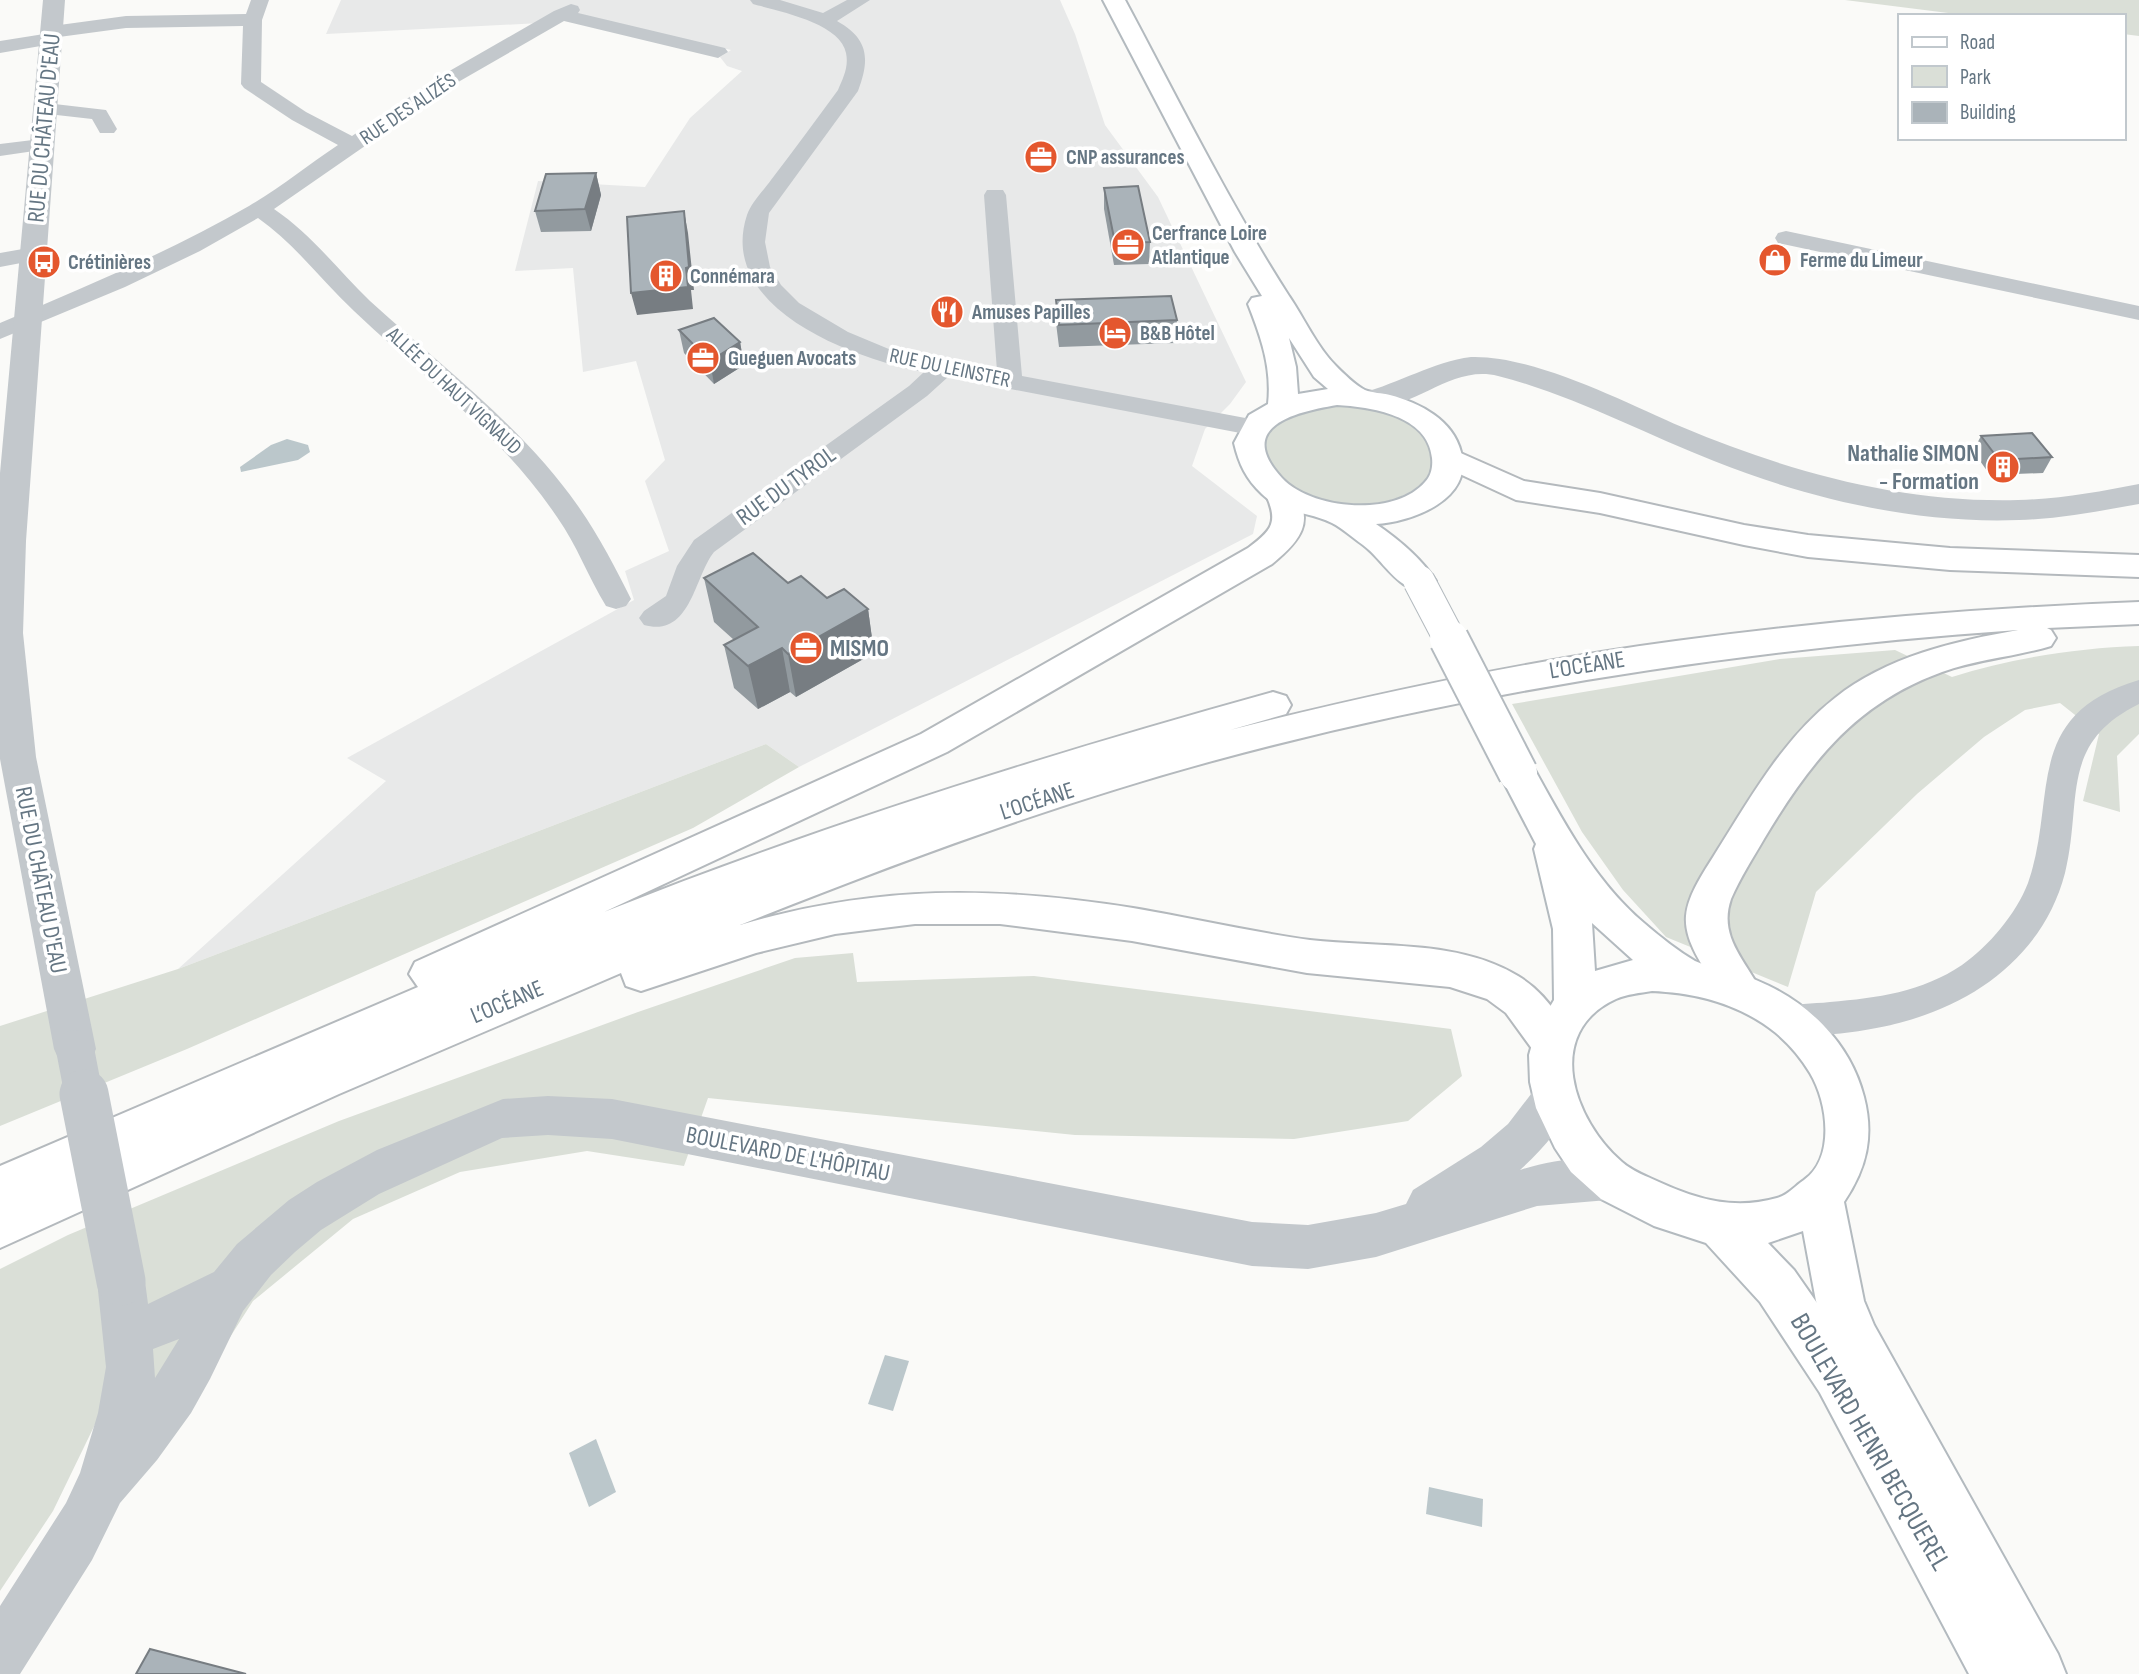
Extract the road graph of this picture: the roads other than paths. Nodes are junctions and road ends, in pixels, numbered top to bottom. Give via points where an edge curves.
1 (54, 0) edge
2 (260, 0) edge
3 (759, 0) edge
4 (861, 0) edge
5 (1114, 0) edge
6 (253, 20) junction
7 (823, 21) junction
8 (51, 36) junction
9 (0, 47) edge
10 (718, 52) dead end
11 (46, 109) junction
12 (107, 129) dead end
13 (41, 145) junction
14 (353, 145) junction
15 (0, 150) edge
16 (995, 195) dead end
17 (259, 209) junction
18 (1786, 238) dead end
19 (1248, 251) junction
20 (34, 254) junction
21 (0, 260) edge
22 (2139, 313) edge
23 (14, 326) edge
24 (941, 370) junction
25 (1525, 375) junction
26 (1010, 381) junction
27 (1363, 398) junction
28 (1282, 407) junction
29 (1422, 421) junction
30 (1256, 428) junction
31 (1447, 456) junction
32 (2139, 494) edge
33 (1282, 495) junction
34 (1411, 506) junction
35 (1342, 515) junction
36 (5, 543) edge
37 (2139, 566) edge
38 (1419, 580) junction
39 (2139, 592) edge
40 (616, 599) dead end
41 (2139, 613) edge
42 (654, 618) dead end
43 (2139, 631) edge
44 (3, 634) edge
45 (2139, 691) edge
46 (1549, 832) junction
47 (1684, 975) junction
48 (1740, 991) junction
49 (1575, 1006) junction
50 (1791, 1020) junction
51 (432, 1034) junction
52 (1553, 1044) junction
53 (214, 1092) junction
54 (1554, 1099) junction
55 (1608, 1179) junction
56 (0, 1188) edge
57 (1820, 1195) junction
58 (1720, 1225) junction
59 (0, 1226) edge
60 (1392, 1230) junction
61 (230, 1288) junction
62 (201, 1345) junction
63 (129, 1351) junction
64 (101, 1485) junction
65 (0, 1654) edge
66 (1998, 1674) edge
67 (2038, 1674) edge

1 - 8 street, RUE DU CHÂTEAU D'EAU
2 - 6 street
3 - 7 street, RUE DU LEINSTER
4 - 7 street
5 - 19 main road
6 - 8 street via 126,22
6 - 14 street via 251,84
7 - 24 street, RUE DU LEINSTER via 841,29 853,42 858,58 856,77 758,213 753,254 759,272 814,324 890,358
8 - 9 street
8 - 11 street, RUE DU CHÂTEAU D'EAU
10 - 14 street, RUE DES ALIZÉS via 566,12 446,82
11 - 12 street via 99,114
11 - 13 street, RUE DU CHÂTEAU D'EAU
13 - 15 street
13 - 20 street, RUE DU CHÂTEAU D'EAU
14 - 17 street, RUE DES ALIZÉS
16 - 26 street
17 - 23 street, RUE DES ALIZÉS via 192,246
17 - 40 street, ALLÉE DU HAUT VIGNAUD via 281,223 360,304 526,456 569,513
18 - 22 street
19 - 27 main road via 1324,371
19 - 28 main road via 1281,354
20 - 21 street
20 - 23 street, RUE DU CHÂTEAU D'EAU
23 - 36 street, RUE DU CHÂTEAU D'EAU
24 - 26 street, RUE DU LEINSTER
24 - 42 street, RUE DU TYROL via 704,546 675,606
25 - 27 street via 1489,365 1464,366 1406,390
25 - 29 street via 1483,373 1461,378 1429,400
25 - 32 street via 1741,462 1871,498 1938,508 2020,512
26 - 30 street, RUE DU LEINSTER
27 - 28 main road via 1321,396
27 - 29 main road via 1398,407
28 - 30 main road
29 - 31 main road via 1437,434
30 - 33 main road via 1249,447 1254,467
31 - 34 main road via 1448,468 1436,489
31 - 37 main road via 1516,490 1808,546 1950,559
33 - 35 main road
33 - 53 main road via 1290,523 1261,556 988,713 878,770 238,1060
34 - 35 main road via 1379,514
34 - 38 main road via 1410,533
35 - 38 main road via 1383,544
36 - 44 street, RUE DU CHÂTEAU D'EAU
38 - 46 main road, bridge
39 - 53 main road, L’OCÉANE via 1924,601 1635,632 1385,678 1241,713 1003,782 786,859 568,944
41 - 51 main road, L’OCÉANE via 1892,626 1714,646 1535,674 1309,723 1116,776 929,837 716,917
43 - 48 main road via 2040,638 1980,648 1898,676 1838,714 1809,743 1762,809 1715,890 1706,916 1711,941
44 - 63 street, RUE DU CHÂTEAU D'EAU, bridge via 18,757 121,1282
45 - 50 street via 2097,711 2071,748 2061,774 2049,868 2034,907 2006,949 1976,977 1913,1004 1854,1017
46 - 47 main road via 1604,910
46 - 49 main road via 1573,929
47 - 48 main road
47 - 49 main road via 1622,979 1596,989
48 - 50 main road
49 - 52 main road
50 - 57 main road via 1832,1070 1847,1113 1846,1156 1838,1175
51 - 52 main road via 495,1029 757,936 851,915 953,907 1048,912 1308,956 1451,970 1484,979 1520,1000
51 - 59 main road, L’OCÉANE
52 - 54 main road via 1549,1070
53 - 56 main road, L’OCÉANE
54 - 55 main road via 1575,1143
54 - 60 street, BOULEVARD DE L'HÔPITAU via 1524,1138 1497,1161
55 - 58 main road via 1679,1216
55 - 60 street, BOULEVARD DE L'HÔPITAU via 1536,1185
57 - 58 main road via 1785,1218
57 - 67 main road, BOULEVARD HENRI BECQUEREL via 1840,1301 1857,1342
58 - 66 main road, BOULEVARD HENRI BECQUEREL via 1777,1286 1838,1376
60 - 61 street, BOULEVARD DE L'HÔPITAU via 1308,1247 1252,1244 612,1119 508,1117 381,1171 311,1209
61 - 62 street, BOULEVARD DE L'HÔPITAU
61 - 63 street, BOULEVARD DE L'HÔPITAU
62 - 63 street via 166,1360
62 - 64 street, BOULEVARD DE L'HÔPITAU via 154,1424
63 - 64 street, BOULEVARD DE L'HÔPITAU via 123,1413
64 - 65 street, BOULEVARD DE L'HÔPITAU via 64,1558

